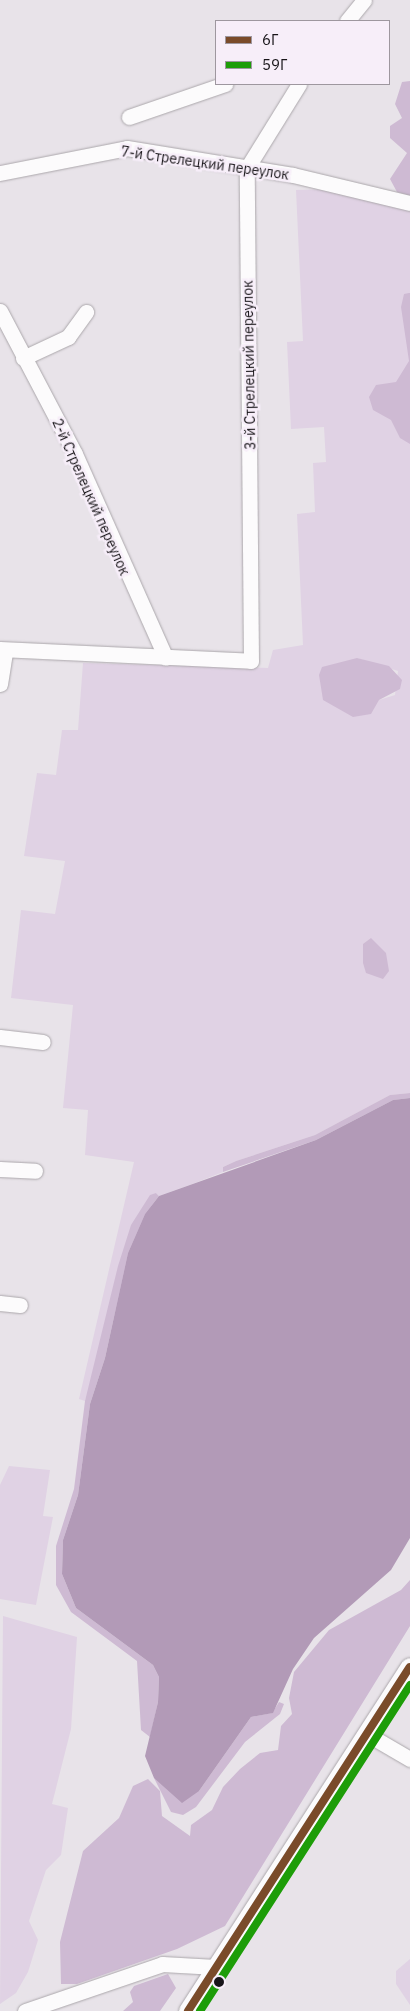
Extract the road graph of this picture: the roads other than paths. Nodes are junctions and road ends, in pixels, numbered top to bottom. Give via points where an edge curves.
1 (364, 0) edge
2 (348, 20) edge
3 (222, 85) edge
4 (299, 85) edge
5 (129, 117) dead end
6 (247, 168) junction
7 (0, 173) edge
8 (410, 203) edge
9 (0, 311) edge
10 (86, 312) dead end
11 (23, 358) junction
12 (3, 651) edge
13 (166, 658) junction
14 (0, 684) edge
15 (0, 1037) edge
16 (43, 1042) dead end
17 (0, 1169) edge
18 (36, 1171) dead end
19 (0, 1303) edge
20 (20, 1304) dead end
21 (410, 1667) edge
22 (367, 1734) junction
23 (410, 1759) edge
24 (216, 1967) junction
25 (25, 2011) edge
26 (188, 2011) edge

1 - 2 street
3 - 5 street
4 - 6 street
6 - 7 street, 7-й Стрелецкий переулок via 127,148
6 - 8 street, 7-й Стрелецкий переулок
6 - 13 street, 3-й Стрелецкий переулок via 251,661
9 - 11 street, 2-й Стрелецкий переулок
10 - 11 street via 68,337
11 - 13 street, 2-й Стрелецкий переулок via 74,454
12 - 13 street
12 - 14 street
15 - 16 street
17 - 18 street
19 - 20 street
21 - 22 main road
22 - 23 street
22 - 24 main road
24 - 25 street via 162,1964
24 - 26 main road

